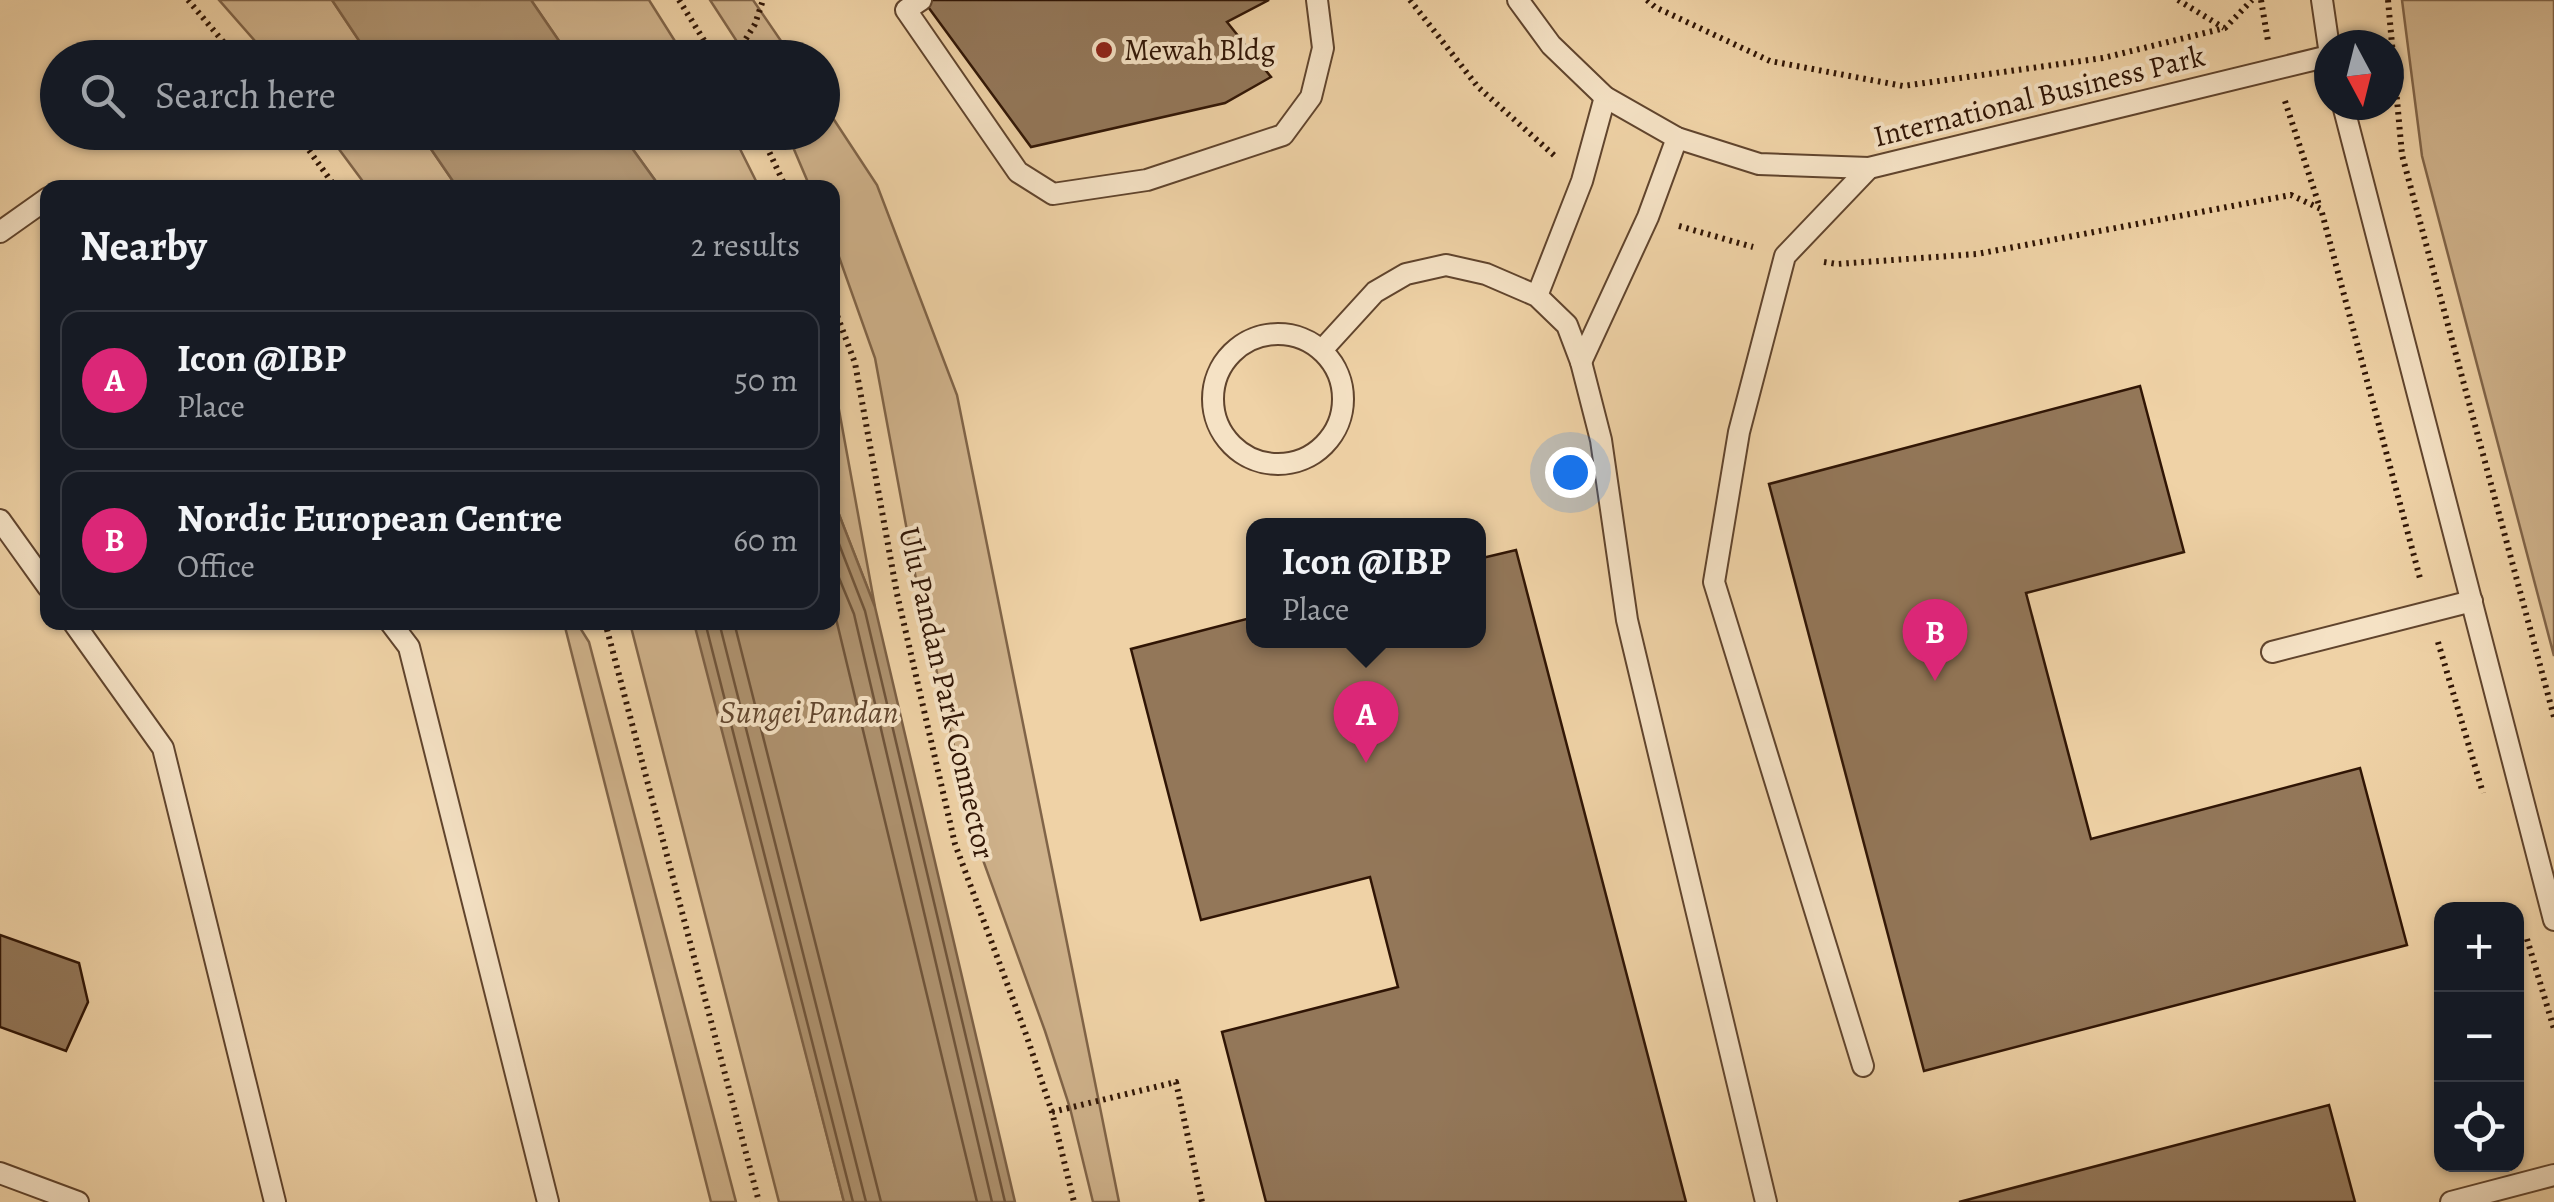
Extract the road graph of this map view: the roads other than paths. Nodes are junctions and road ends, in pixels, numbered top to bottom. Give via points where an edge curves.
1 (921, 0) edge
2 (1318, 0) edge
3 (1518, 0) edge
4 (2322, 0) edge
5 (2326, 30) edge
6 (2314, 60) edge
7 (1605, 97) junction
8 (2347, 120) edge
9 (1678, 138) junction
10 (1869, 168) junction
11 (40, 204) edge
12 (0, 232) edge
13 (1537, 296) junction
14 (1322, 350) junction
15 (1581, 362) junction
16 (0, 520) edge
17 (40, 576) edge
18 (2472, 601) junction
19 (79, 630) edge
20 (396, 630) edge
21 (2272, 652) dead end
22 (2554, 920) edge
23 (1863, 1066) dead end
24 (0, 1172) edge
25 (2554, 1175) edge
26 (78, 1202) edge
27 (275, 1202) edge
28 (548, 1202) edge
29 (1766, 1202) edge
30 (2452, 1202) edge

1 - 2 lane via 906,10 1018,172 1054,194 1148,180 1283,136 1311,96 1323,48
3 - 7 lane, International Business Park via 1551,45
4 - 5 lane
6 - 10 lane, International Business Park
7 - 9 lane, International Business Park
7 - 13 lane via 1582,181
8 - 18 lane
9 - 10 lane, International Business Park via 1759,164
9 - 15 lane
10 - 23 lane via 1784,256 1739,432 1714,582
11 - 12 lane
13 - 14 lane via 1446,265 1406,274 1375,292
13 - 15 lane via 1567,325
14 - 14 lane via 1344,396 1327,443 1281,465 1234,448 1218,428 1211,403 1228,356 1249,340 1274,334 1300,337
15 - 29 lane via 1601,440 1628,620
16 - 17 lane
18 - 21 lane
18 - 22 lane
19 - 27 lane via 164,748
20 - 28 lane via 409,647
24 - 26 lane
25 - 30 lane

